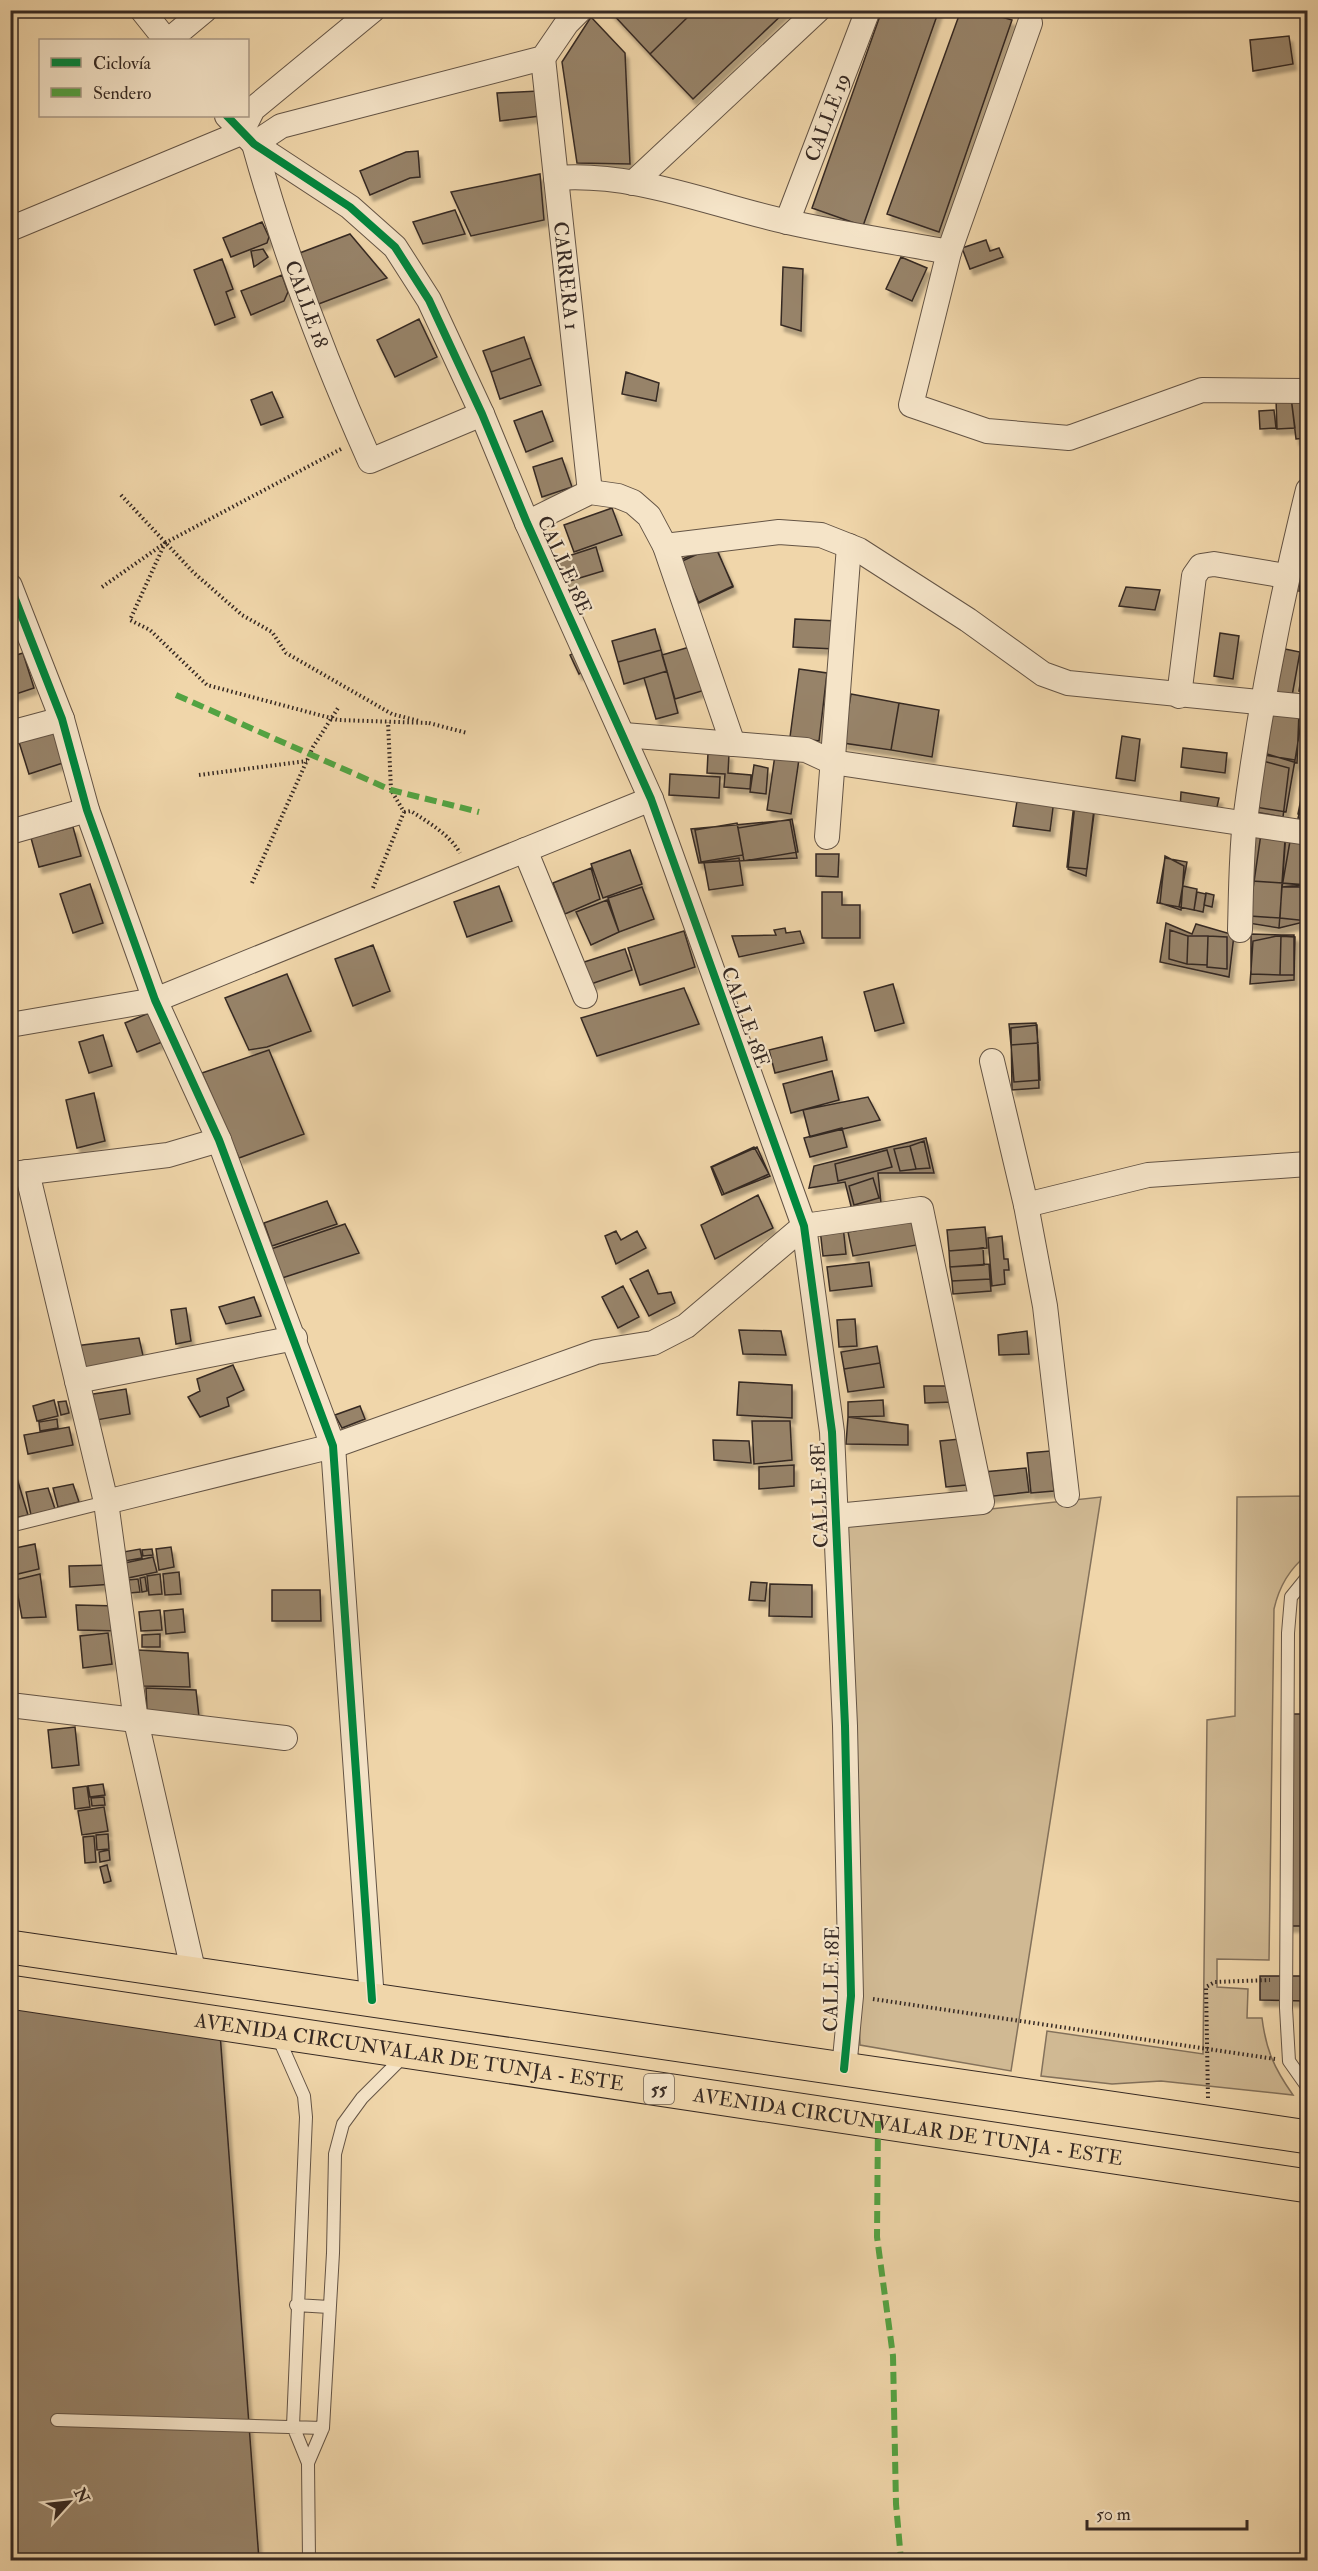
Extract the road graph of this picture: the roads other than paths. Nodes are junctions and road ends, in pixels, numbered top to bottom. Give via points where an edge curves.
1 (142, 10) edge
2 (205, 10) edge
3 (373, 10) edge
4 (580, 10) edge
5 (818, 10) edge
6 (868, 10) edge
7 (1030, 23) dead end
8 (166, 39) edge
9 (168, 39) edge
10 (543, 58) junction
11 (249, 115) edge
12 (248, 117) edge
13 (241, 131) edge
14 (556, 178) junction
15 (633, 183) junction
16 (787, 222) junction
17 (10, 229) edge
18 (949, 252) junction
19 (1308, 392) edge
20 (482, 414) junction
21 (1308, 490) edge
22 (590, 492) junction
23 (528, 523) junction
24 (665, 546) junction
25 (849, 546) junction
26 (1286, 576) junction
27 (10, 586) edge
28 (21, 643) edge
29 (1179, 696) junction
30 (1263, 704) junction
31 (1308, 707) edge
32 (62, 719) junction
33 (10, 733) edge
34 (624, 735) junction
35 (733, 744) junction
36 (832, 762) junction
37 (651, 799) junction
38 (87, 810) junction
39 (1245, 823) junction
40 (10, 832) edge
41 (1308, 833) edge
42 (827, 837) dead end
43 (525, 850) junction
44 (1240, 930) dead end
45 (585, 996) dead end
46 (155, 1000) junction
47 (10, 1025) edge
48 (992, 1061) dead end
49 (219, 1140) junction
50 (1308, 1164) edge
51 (19, 1173) edge
52 (1026, 1205) junction
53 (804, 1226) junction
54 (295, 1338) junction
55 (77, 1381) junction
56 (333, 1446) junction
57 (1067, 1495) dead end
58 (106, 1503) junction
59 (836, 1516) junction
60 (10, 1526) edge
61 (1308, 1576) edge
62 (10, 1705) edge
63 (136, 1721) junction
64 (285, 1738) dead end
65 (10, 1947) edge
66 (194, 1974) junction
67 (10, 1992) edge
68 (372, 2000) junction
69 (275, 2031) junction
70 (410, 2051) junction
71 (844, 2069) junction
72 (1308, 2088) edge
73 (1308, 2137) edge
74 (1308, 2186) edge
75 (296, 2305) junction
76 (329, 2307) junction
77 (57, 2420) dead end
78 (293, 2426) junction
79 (323, 2428) junction
80 (308, 2463) junction
81 (309, 2560) edge

1 - 8 street
2 - 9 street
3 - 11 street
4 - 10 street
5 - 15 street
6 - 16 street, CALLE 19
7 - 18 street
10 - 13 street via 281,126
10 - 14 street, CARRERA 1
12 - 13 street
13 - 17 street
13 - 20 street, CALLE 18E via 350,207 395,247 429,300
13 - 20 street, CALLE 18 via 370,461
14 - 15 street via 583,176
14 - 22 street, CARRERA 1
15 - 16 street
16 - 18 street
18 - 19 street via 911,405 987,431 1069,438 1202,390
20 - 23 street, CALLE 18E
21 - 26 street
22 - 23 street
22 - 24 street via 633,502 649,516
23 - 34 street, CALLE 18E
24 - 25 street via 779,532 821,535
24 - 35 street
25 - 29 street via 968,620 1043,674 1068,683
25 - 36 street
26 - 29 street via 1214,564 1201,566 1194,576
26 - 30 street
27 - 28 street
28 - 32 street
29 - 30 street
30 - 31 street
30 - 39 street
32 - 33 street
32 - 38 street
34 - 35 street
34 - 37 street, CALLE 18E
35 - 36 street via 806,750
36 - 39 street
36 - 42 street
37 - 43 street
37 - 53 street, CALLE 18E
38 - 40 street
38 - 46 street
39 - 41 street
39 - 44 street
43 - 45 street
43 - 46 street
46 - 47 street
46 - 49 street
48 - 52 street
49 - 51 street via 168,1155
49 - 54 street
50 - 52 street via 1148,1175
51 - 55 street
52 - 57 street via 1045,1306
53 - 56 street via 686,1326 653,1343 596,1352
53 - 59 street, CALLE 18E via 832,1432
53 - 59 street via 921,1209 982,1502
54 - 55 street
54 - 56 street
55 - 58 street
56 - 58 street
56 - 68 street
58 - 60 lane
58 - 63 street
59 - 71 street, CALLE 18E via 851,1996
61 - 72 lane via 1291,1597 1288,1633 1285,1980 1289,2061
62 - 63 street
63 - 64 street
63 - 66 street
65 - 66 highway
66 - 68 highway
67 - 69 highway, AVENIDA CIRCUNVALAR DE TUNJA - ESTE / 55
68 - 71 highway
69 - 70 highway, AVENIDA CIRCUNVALAR DE TUNJA - ESTE / 55
69 - 75 lane via 304,2096 306,2116
70 - 74 highway, AVENIDA CIRCUNVALAR DE TUNJA - ESTE / 55
70 - 76 lane via 362,2098 343,2124 334,2154
71 - 73 highway
75 - 76 lane
75 - 78 lane
76 - 79 lane
77 - 78 lane
78 - 79 lane
78 - 80 lane
79 - 80 lane
80 - 81 lane

